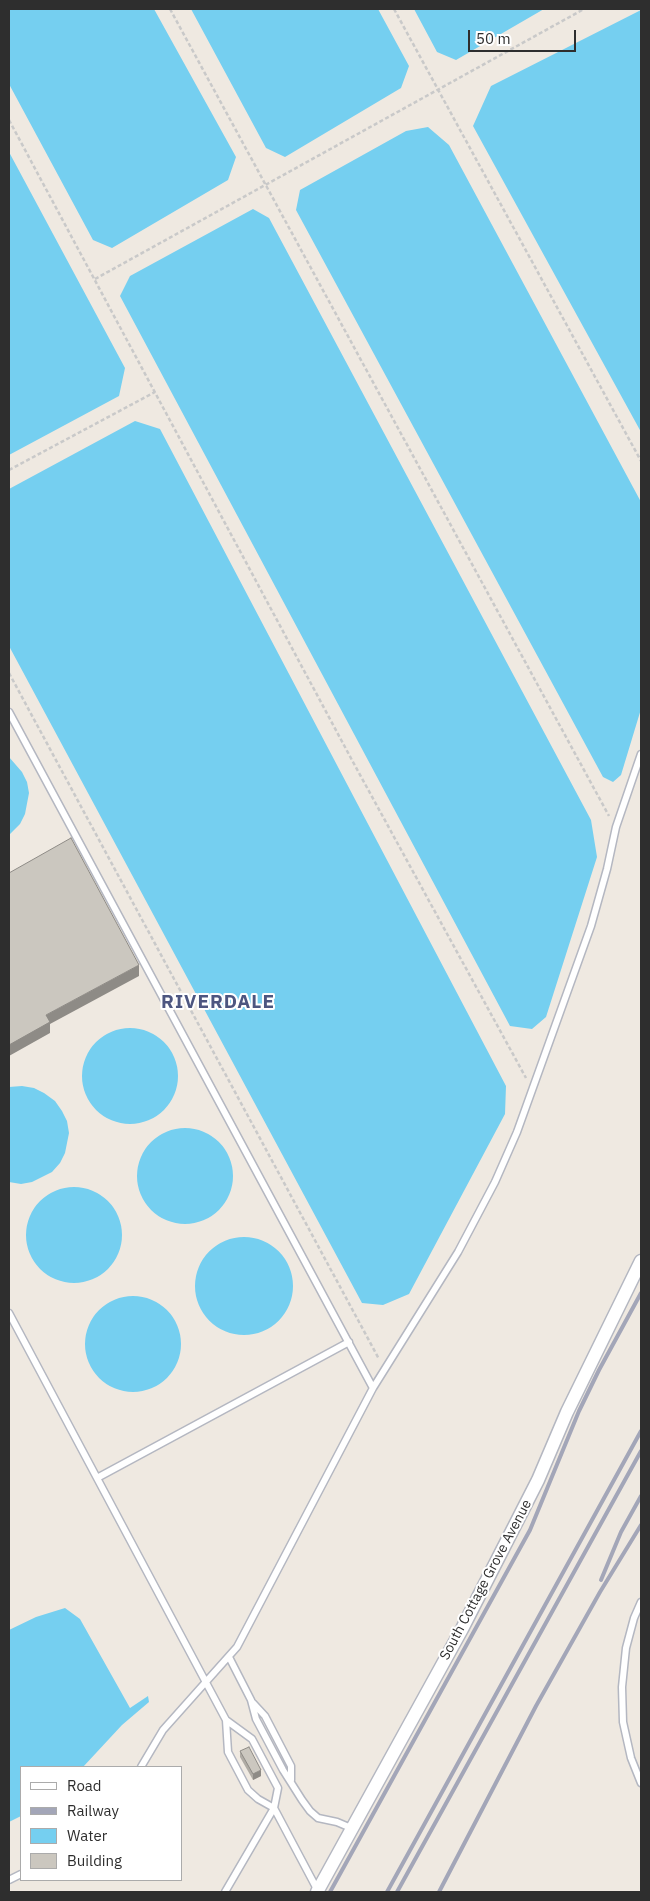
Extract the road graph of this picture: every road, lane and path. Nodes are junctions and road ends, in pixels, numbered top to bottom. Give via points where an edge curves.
1 (170, 9) edge
2 (394, 9) edge
3 (584, 9) edge
4 (438, 89) junction
5 (9, 120) edge
6 (266, 184) junction
7 (95, 279) junction
8 (156, 392) junction
9 (641, 461) edge
10 (9, 470) edge
11 (9, 673) edge
12 (9, 712) edge
13 (641, 754) edge
14 (616, 827) junction
15 (532, 1089) junction
16 (641, 1261) edge
17 (9, 1313) edge
18 (349, 1342) junction
19 (385, 1369) junction
20 (373, 1388) junction
21 (97, 1478) junction
22 (641, 1602) edge
23 (229, 1657) junction
24 (206, 1682) junction
25 (226, 1720) junction
26 (142, 1766) edge
27 (641, 1782) edge
28 (274, 1808) junction
29 (351, 1828) junction
30 (317, 1891) edge
31 (225, 1892) edge

1 - 6 path
2 - 4 path
3 - 4 path
4 - 6 path
4 - 9 path
5 - 7 path
6 - 7 path
6 - 14 path
7 - 8 path
8 - 10 path
8 - 15 path
11 - 19 path
12 - 18 lane
13 - 14 lane
14 - 15 lane via 591,926
15 - 19 lane via 495,1182 458,1252
16 - 29 street, South Cottage Grove Avenue via 494,1568
17 - 21 lane
18 - 20 lane
18 - 21 lane
19 - 20 lane
20 - 23 lane
21 - 24 lane
22 - 27 lane via 626,1648 622,1687 623,1722 631,1758
23 - 24 lane
23 - 29 lane via 251,1700 256,1719 310,1812 318,1818
24 - 25 lane
24 - 26 lane via 163,1730
25 - 28 lane via 228,1752 248,1790
25 - 28 lane via 252,1739 278,1788
28 - 30 lane
28 - 31 lane
29 - 30 street, South Cottage Grove Avenue

